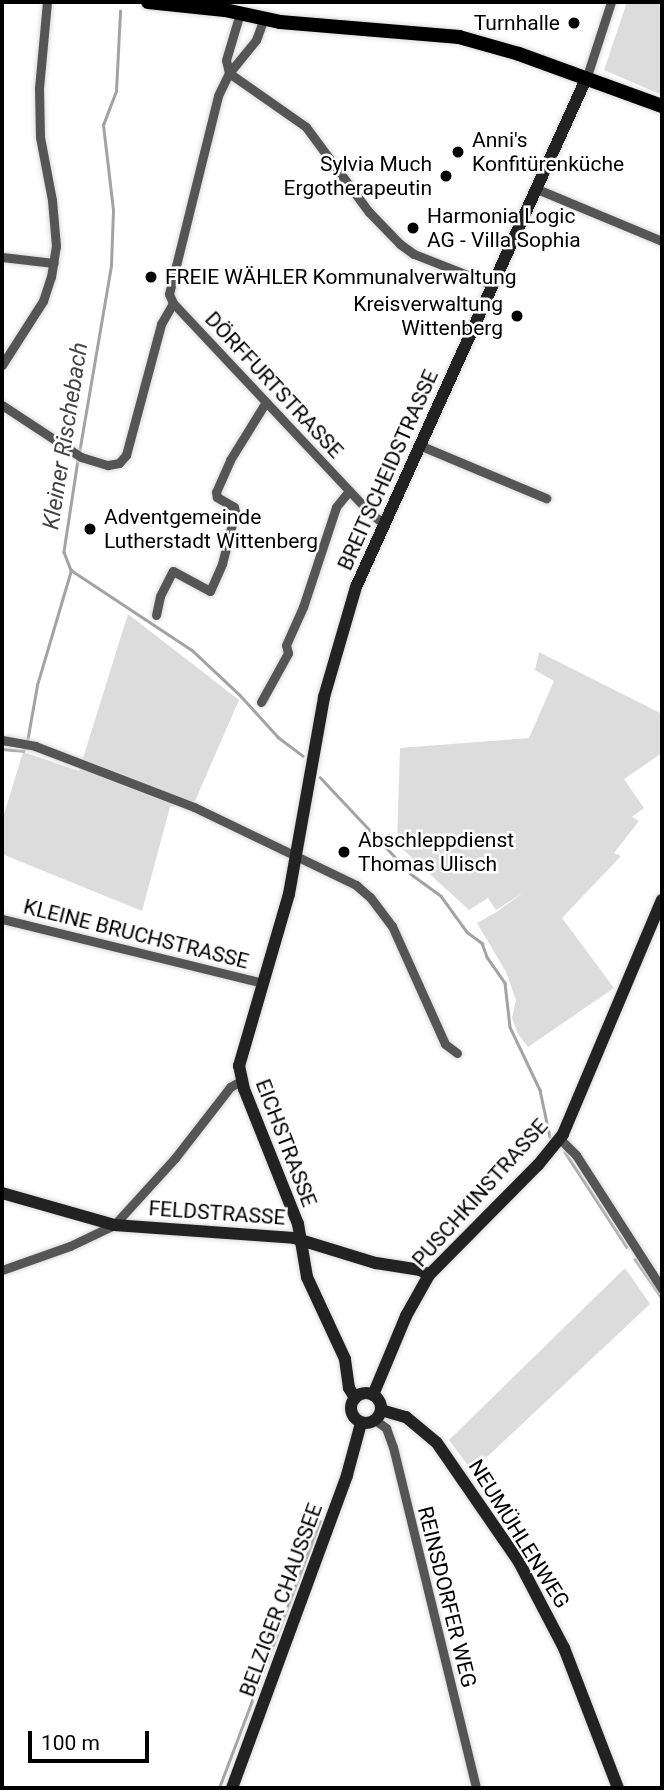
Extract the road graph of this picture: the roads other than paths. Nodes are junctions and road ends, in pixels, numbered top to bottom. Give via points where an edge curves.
1 (47, 2) edge
2 (148, 2) edge
3 (611, 2) edge
4 (252, 12) edge
5 (229, 73) junction
6 (586, 79) junction
7 (662, 106) edge
8 (537, 189) junction
9 (662, 241) edge
10 (2, 257) edge
11 (54, 263) junction
12 (493, 285) junction
13 (173, 303) junction
14 (2, 365) edge
15 (266, 402) junction
16 (2, 405) edge
17 (419, 445) junction
18 (349, 491) junction
19 (546, 498) dead end
20 (383, 523) junction
21 (156, 615) dead end
22 (261, 702) dead end
23 (2, 740) edge
24 (297, 856) junction
25 (662, 900) edge
26 (2, 919) edge
27 (263, 983) junction
28 (457, 1053) dead end
29 (241, 1081) junction
30 (558, 1142) junction
31 (2, 1193) edge
32 (114, 1225) junction
33 (301, 1240) junction
34 (2, 1270) edge
35 (429, 1275) junction
36 (662, 1289) edge
37 (373, 1395) junction
38 (355, 1398) junction
39 (378, 1415) junction
40 (361, 1423) junction
41 (232, 1788) edge
42 (475, 1788) edge
43 (618, 1788) edge

1 - 11 street via 39,88 40,137 55,222
2 - 4 main road
3 - 6 street
4 - 5 street via 226,60
4 - 5 street via 252,46
4 - 6 main road via 459,37
5 - 12 street via 306,127 369,212 400,244 425,259
5 - 13 street via 214,111 171,284
6 - 7 main road
6 - 8 street, BREITSCHEIDSTRASSE
8 - 9 street
8 - 12 street, BREITSCHEIDSTRASSE
10 - 11 street
11 - 14 street via 38,311
12 - 17 street, BREITSCHEIDSTRASSE
13 - 15 street, DÖRFFURTSTRASSE
13 - 16 street via 161,324 126,455 119,463 108,465 77,455
15 - 18 street, DÖRFFURTSTRASSE
15 - 21 street via 216,492 235,512 210,591 173,572
17 - 19 street
17 - 20 street, BREITSCHEIDSTRASSE
18 - 20 street, DÖRFFURTSTRASSE
18 - 22 street via 336,508 286,645 288,653
20 - 24 street, BREITSCHEIDSTRASSE via 356,586 328,678
23 - 24 street via 27,744 194,807
24 - 27 street, EICHSTRASSE
24 - 28 street via 347,880 378,906 392,926 445,1044
25 - 30 street, PUSCHKINSTRASSE
26 - 27 street, KLEINE BRUCHSTRASSE
27 - 29 street, EICHSTRASSE via 239,1066
29 - 32 street via 230,1087 175,1158
29 - 33 street, EICHSTRASSE
30 - 35 street, PUSCHKINSTRASSE
30 - 36 street via 576,1155
31 - 32 street, FELDSTRASSE
32 - 33 street, FELDSTRASSE
32 - 34 street
33 - 35 street, FELDSTRASSE
33 - 38 street, EICHSTRASSE via 307,1276 345,1359
35 - 37 street, PUSCHKINSTRASSE
37 - 38 street
37 - 39 street via 379,1401
38 - 40 street via 351,1412
39 - 40 street
39 - 42 street, REINSDORFER WEG via 388,1431
39 - 43 street, NEUMÜHLENWEG via 406,1417 437,1443 519,1562 564,1648
40 - 41 street, BELZIGER CHAUSSEE via 347,1475

